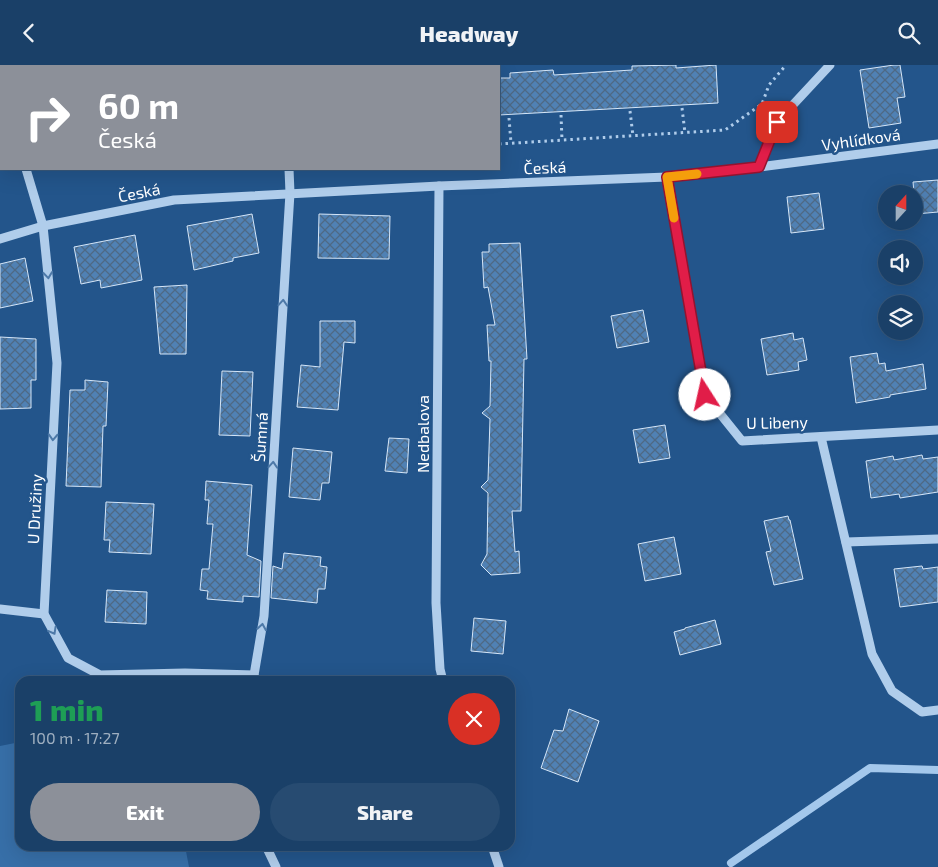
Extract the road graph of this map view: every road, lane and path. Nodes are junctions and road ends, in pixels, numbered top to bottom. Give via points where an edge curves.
1 (786, 65) edge
2 (830, 65) edge
3 (682, 108) dead end
4 (630, 111) dead end
5 (561, 115) dead end
6 (509, 118) dead end
7 (685, 133) junction
8 (633, 136) junction
9 (562, 140) junction
10 (511, 143) junction
11 (938, 143) edge
12 (500, 144) edge
13 (759, 167) junction
14 (26, 170) edge
15 (289, 170) edge
16 (667, 177) junction
17 (439, 186) junction
18 (290, 193) junction
19 (43, 226) junction
20 (0, 239) edge
21 (938, 430) edge
22 (822, 437) junction
23 (938, 539) edge
24 (846, 542) junction
25 (0, 609) edge
26 (44, 614) junction
27 (226, 676) edge
28 (253, 676) edge
29 (442, 676) edge
30 (938, 709) edge
31 (268, 851) edge
32 (494, 851) edge
33 (276, 867) edge
34 (499, 867) edge

1 - 7 path via 768,85 762,104 725,130
2 - 13 street via 777,122
3 - 7 path
4 - 8 path
5 - 9 path
6 - 10 path
7 - 8 path
8 - 9 path
9 - 10 path
10 - 12 path
11 - 13 street, Vyhlídková
13 - 16 street, Česká
14 - 19 street, U Družiny
15 - 18 street, Šumná
16 - 17 street, Česká
16 - 22 street, U Libeny via 705,395 742,441
17 - 18 street, Česká
17 - 29 street, Nedbalova via 436,603
18 - 19 street, Česká via 174,200
28 -> 18 street, Šumná via 264,616
19 - 20 street, Česká
19 -> 26 street, U Družiny via 57,363
21 - 22 street, U Libeny
22 - 24 street, U Libeny
23 - 24 street
24 - 30 street, U Libeny via 872,654 892,691 922,712
25 - 26 street
26 -> 27 street via 68,659 100,675 185,673
31 - 33 street
32 - 34 street

